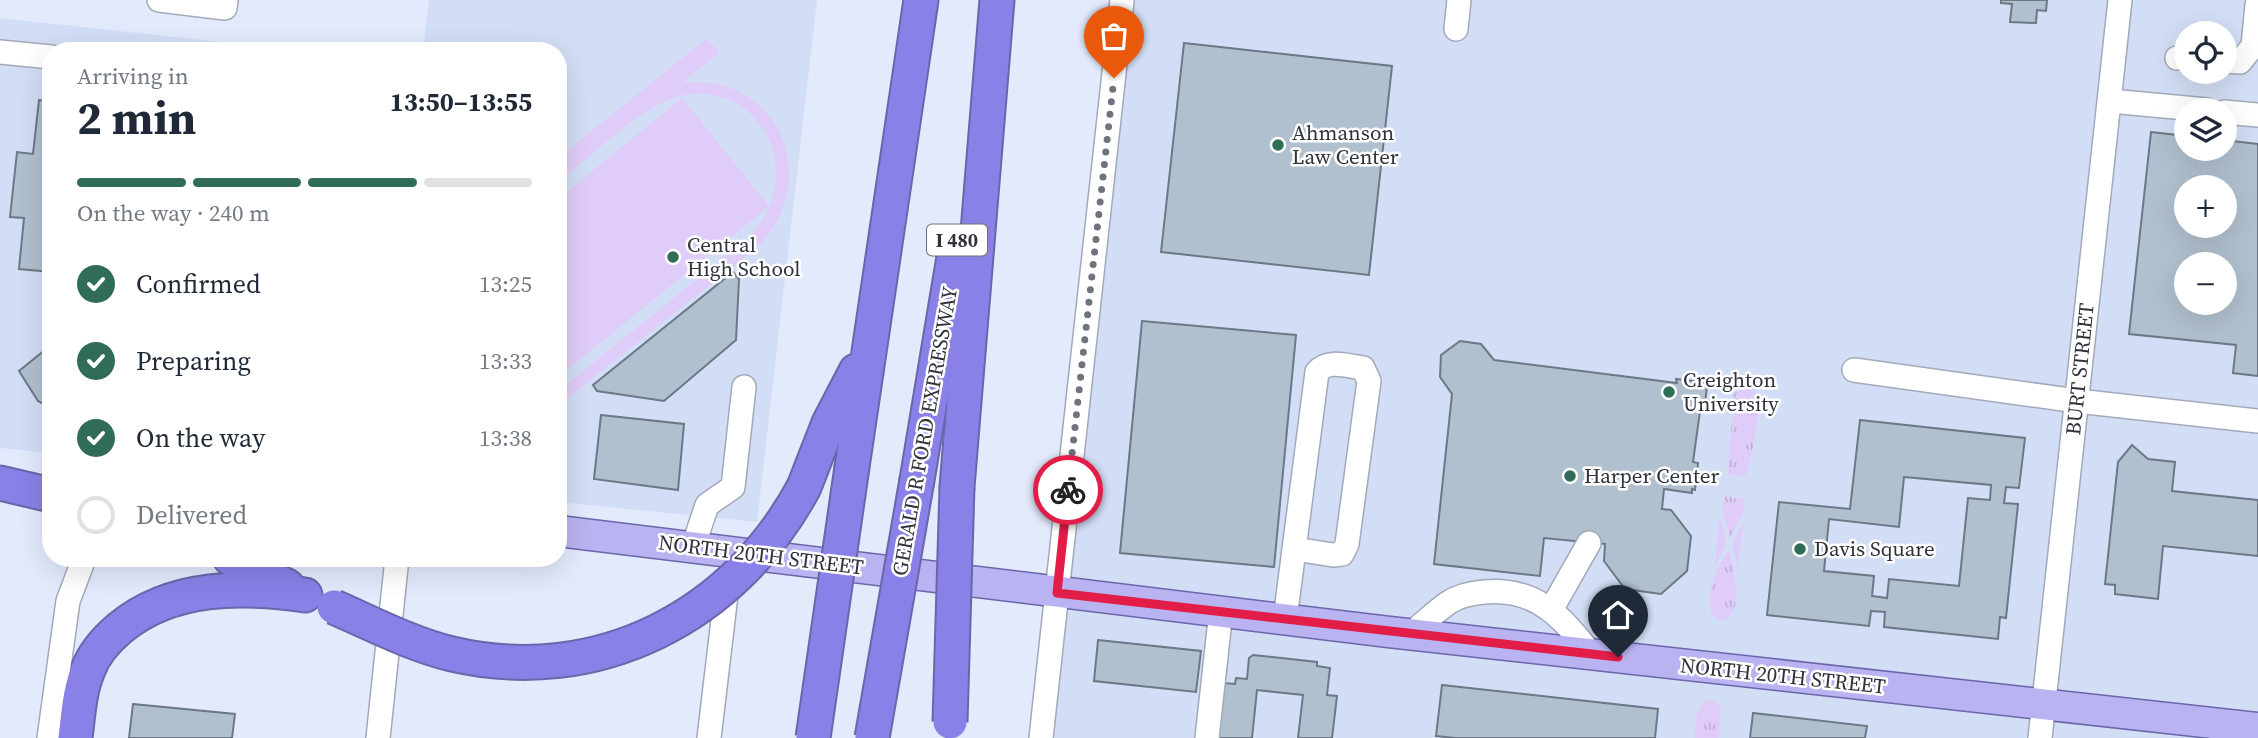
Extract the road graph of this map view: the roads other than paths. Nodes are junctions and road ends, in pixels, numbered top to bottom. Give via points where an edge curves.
1 (159, 0) edge
2 (226, 0) edge
3 (921, 0) edge
4 (995, 0) edge
5 (1122, 0) edge
6 (1459, 0) edge
7 (2120, 0) edge
8 (2257, 5) edge
9 (1456, 29) dead end
10 (0, 52) edge
11 (42, 56) edge
12 (2237, 62) edge
13 (2110, 101) junction
14 (2174, 107) edge
15 (2237, 113) edge
16 (2258, 115) edge
17 (868, 347) junction
18 (1854, 370) dead end
19 (744, 387) dead end
20 (2077, 401) junction
21 (2258, 421) edge
22 (0, 483) edge
23 (42, 485) edge
24 (42, 493) edge
25 (567, 532) edge
26 (1589, 543) dead end
27 (693, 547) junction
28 (1295, 549) junction
29 (731, 551) junction
30 (81, 567) edge
31 (249, 567) edge
32 (396, 567) edge
33 (1057, 593) junction
34 (319, 601) junction
35 (1551, 610) junction
36 (1222, 611) junction
37 (1285, 618) junction
38 (1410, 634) junction
39 (1591, 654) junction
40 (2044, 705) junction
41 (2258, 728) edge
42 (49, 738) edge
43 (75, 738) edge
44 (378, 738) edge
45 (709, 738) edge
46 (813, 738) edge
47 (872, 738) edge
48 (950, 738) edge
49 (1041, 738) edge
50 (1207, 738) edge
51 (2040, 738) edge

1 - 2 street via 225,8
3 - 17 highway
4 - 47 highway, GERALD R FORD EXPRESSWAY / I 480, bridge
4 - 48 highway, bridge via 957,487
5 - 33 street
6 - 9 street
7 - 13 street, BURT STREET
8 - 12 street via 2253,46
10 - 11 street
13 - 14 street
13 - 20 street, BURT STREET
15 - 16 street
17 - 34 highway, bridge via 785,519 739,576 717,595 648,636 573,658 541,662 476,658 419,644
17 - 46 highway, bridge
18 - 20 street
19 - 27 street via 733,487 707,505
20 - 21 street
20 - 40 street, BURT STREET
22 - 23 main road
22 - 24 highway
25 - 27 main road, NORTH 20TH STREET
26 - 35 street
27 - 29 main road, NORTH 20TH STREET
28 - 28 street via 1317,372 1329,364 1363,368 1369,381 1347,544 1342,554 1333,555
28 - 37 street
29 - 33 main road, NORTH 20TH STREET
29 - 45 street
30 - 42 street via 68,601
31 - 34 highway
32 - 44 street
33 - 36 main road, NORTH 20TH STREET
33 - 49 street
34 - 43 highway via 257,590 204,592 174,598 143,612 111,636 89,667 80,693
35 - 38 street via 1539,601 1503,591 1479,593 1448,603
35 - 39 street
36 - 37 main road, NORTH 20TH STREET
36 - 50 street
37 - 38 main road, NORTH 20TH STREET
38 - 39 main road, NORTH 20TH STREET
39 - 40 main road, NORTH 20TH STREET
40 - 41 main road, NORTH 20TH STREET
40 - 51 street, BURT STREET

